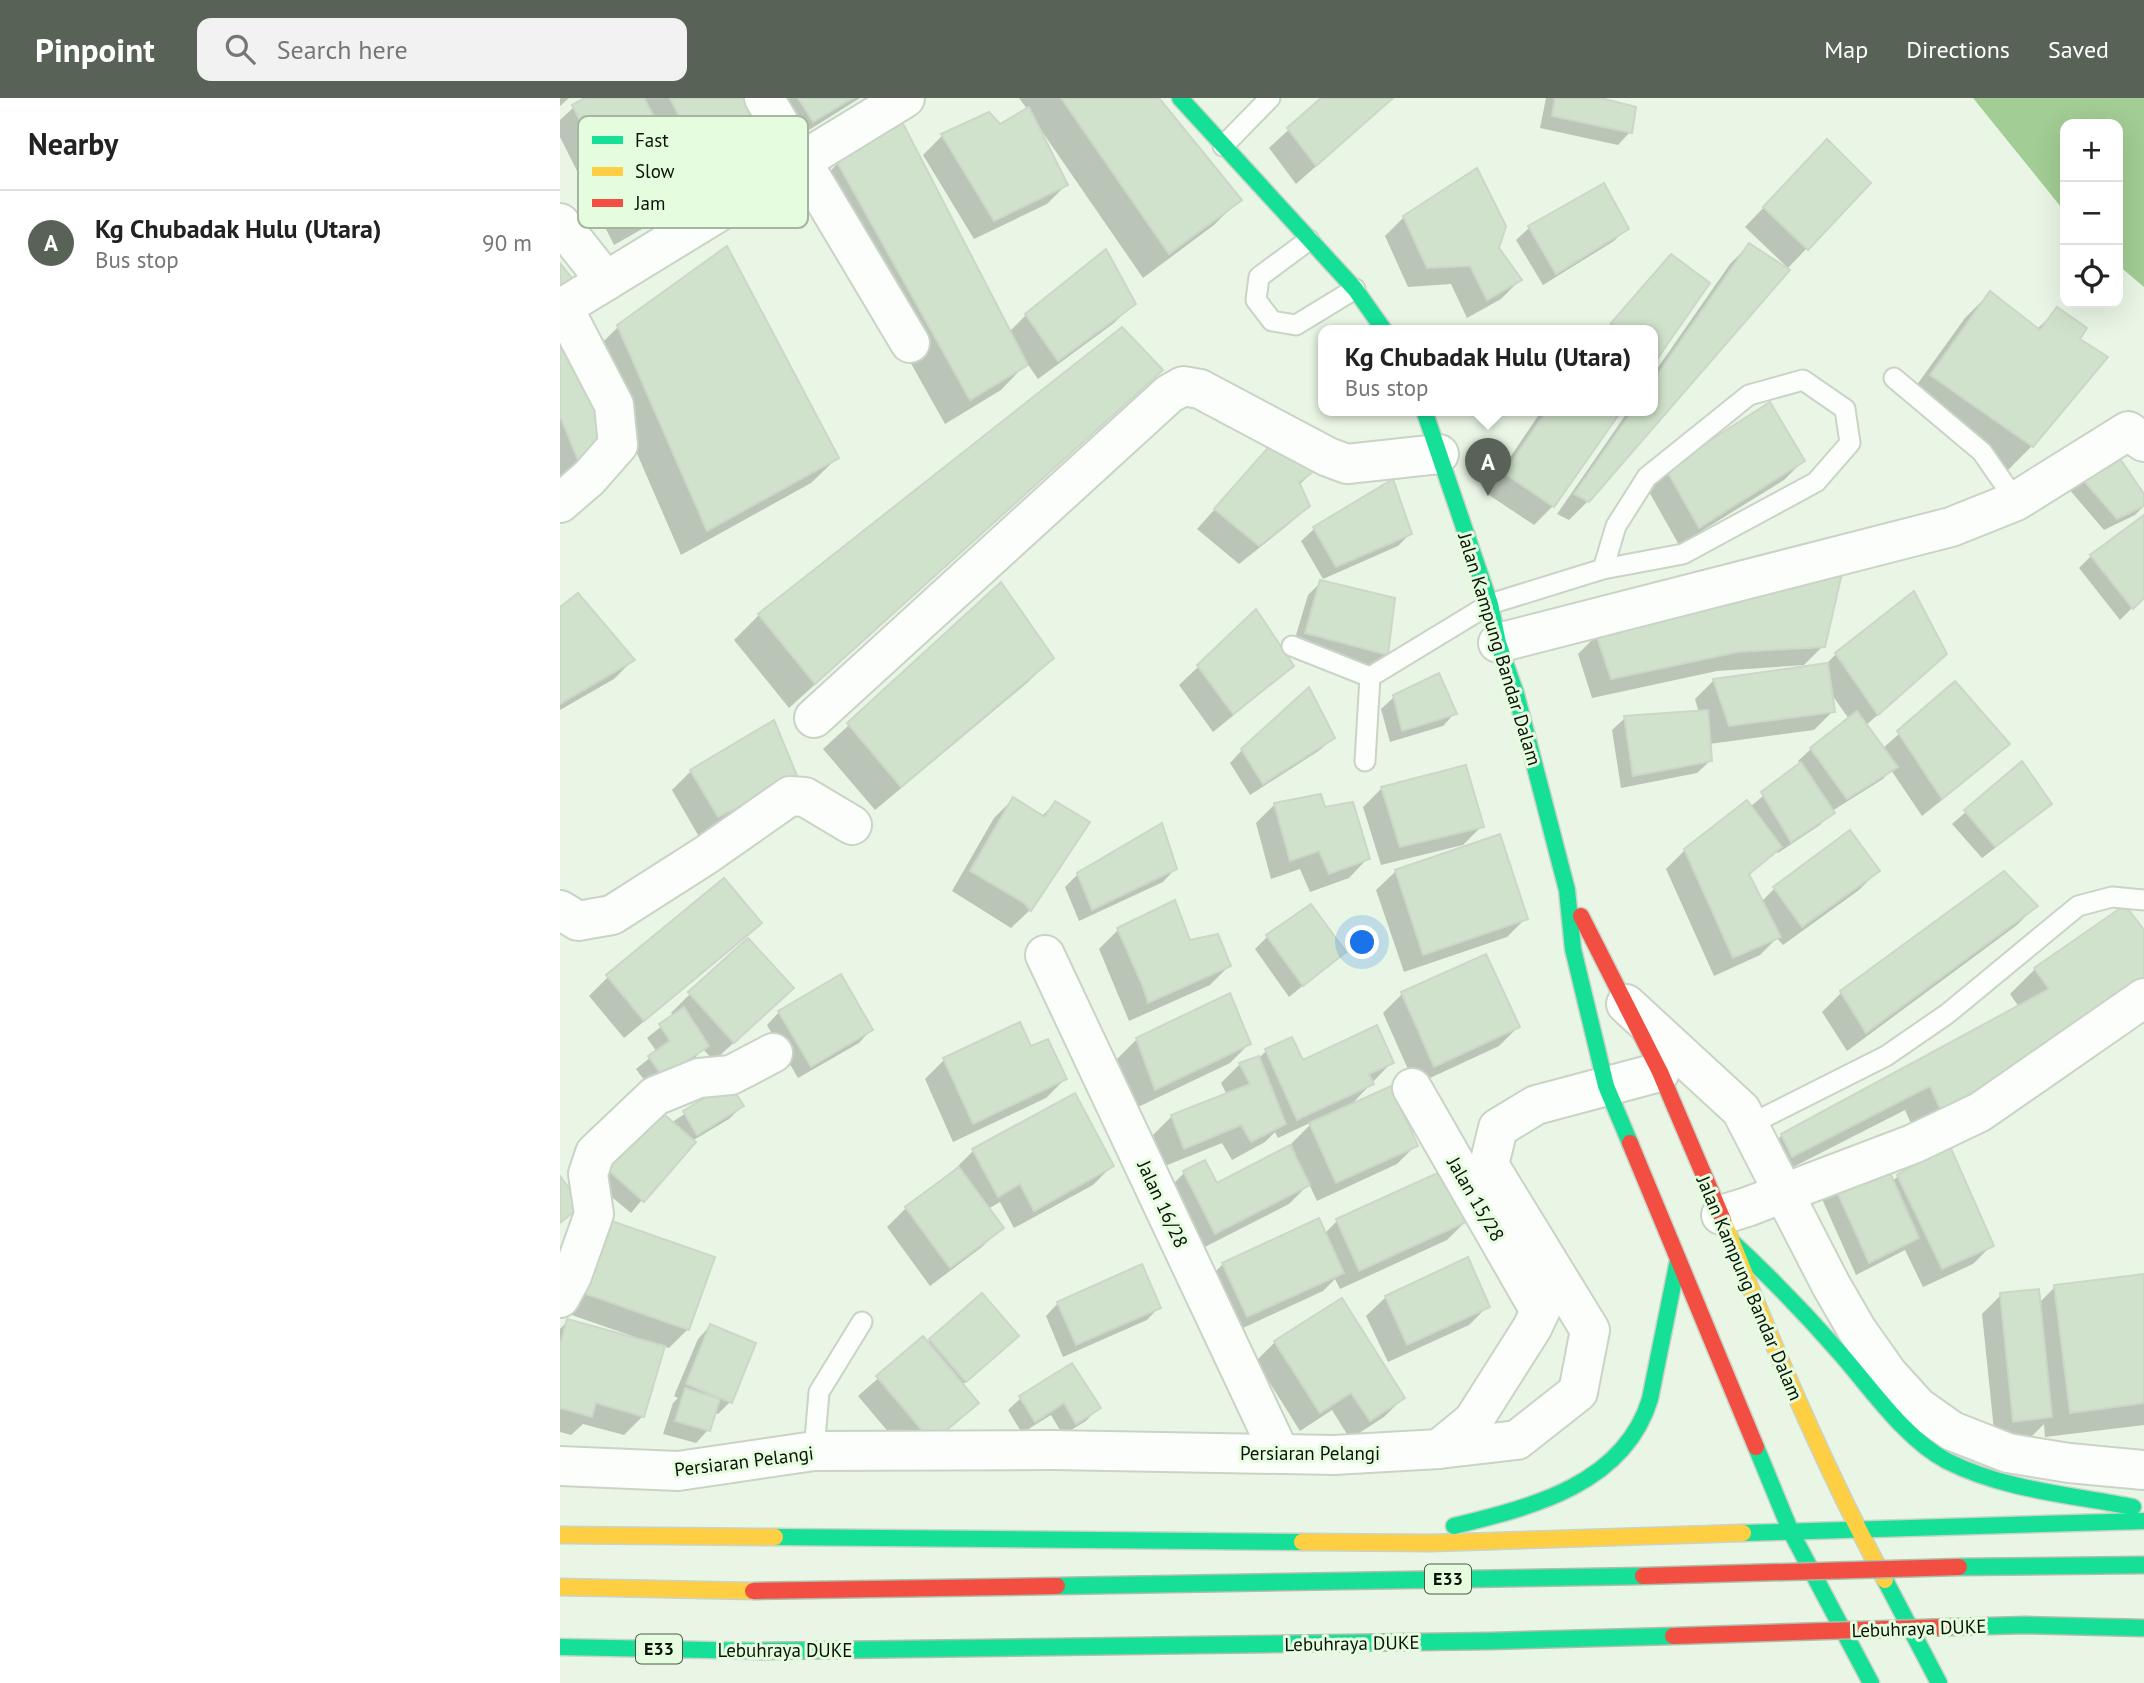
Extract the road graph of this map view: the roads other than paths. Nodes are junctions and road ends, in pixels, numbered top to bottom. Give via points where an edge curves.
1 (764, 98) edge
2 (905, 98) edge
3 (1180, 98) edge
4 (1270, 98) edge
5 (775, 116) edge
6 (1223, 146) junction
7 (808, 157) edge
8 (808, 169) edge
9 (560, 223) edge
10 (692, 228) edge
11 (1309, 240) junction
12 (606, 281) junction
13 (1355, 289) junction
14 (562, 308) edge
15 (1380, 325) edge
16 (910, 343) dead end
17 (1894, 378) dead end
18 (1426, 416) edge
19 (2144, 442) edge
20 (1439, 454) junction
21 (2015, 501) junction
22 (560, 503) edge
23 (1603, 569) junction
24 (1490, 604) junction
25 (1499, 643) junction
26 (1292, 646) dead end
27 (1370, 677) junction
28 (814, 718) dead end
29 (1365, 761) dead end
30 (852, 825) dead end
31 (1567, 890) junction
32 (2144, 901) edge
33 (560, 911) edge
34 (1045, 955) dead end
35 (2144, 998) edge
36 (1625, 1002) junction
37 (773, 1053) dead end
38 (1660, 1072) junction
39 (1606, 1086) junction
40 (1412, 1088) dead end
41 (1749, 1125) junction
42 (1784, 1192) junction
43 (1726, 1228) junction
44 (1678, 1260) junction
45 (1548, 1294) junction
46 (560, 1298) edge
47 (862, 1322) dead end
48 (1439, 1450) junction
49 (814, 1451) junction
50 (1280, 1454) junction
51 (560, 1466) edge
52 (2144, 1470) edge
53 (2144, 1509) edge
54 (2144, 1521) edge
55 (1858, 1531) junction
56 (1791, 1532) junction
57 (560, 1535) edge
58 (1384, 1542) junction
59 (2144, 1565) edge
60 (560, 1587) edge
61 (2144, 1628) edge
62 (560, 1647) edge
63 (1871, 1683) edge
64 (1938, 1683) edge

1 - 5 street
2 - 7 street
3 - 6 main road
4 - 6 lane
6 - 11 main road
8 - 16 street
9 - 12 street
10 - 12 street
11 - 13 main road
11 - 13 lane via 1259,276 1256,300 1272,321 1296,325
12 - 14 street
13 - 15 main road
14 - 22 street via 614,405 618,445
17 - 21 lane via 1982,452
18 - 20 main road, Jalan Kampung Bandar Dalam
19 - 21 street via 2128,431
20 - 24 main road, Jalan Kampung Bandar Dalam
20 - 28 street via 1347,464 1200,389 1183,386
21 - 25 street via 1951,527
23 - 23 lane via 1616,526 1647,477 1749,395 1803,380 1844,409 1850,443 1816,482 1683,554
23 - 24 lane
24 - 25 main road, Jalan Kampung Bandar Dalam
24 - 27 lane
25 - 31 main road, Jalan Kampung Bandar Dalam
26 - 27 lane
27 - 29 lane
30 - 33 street via 805,797 790,796 612,915 578,921
31 - 36 main road, Jalan Kampung Bandar Dalam
31 - 39 main road, Jalan Kampung Bandar Dalam via 1573,949
32 - 41 lane via 2112,897 2078,906 1947,1014 1886,1056
34 - 50 street, Jalan 16/28
35 - 42 street via 1980,1112 1913,1144
36 - 38 main road, Jalan Kampung Bandar Dalam
36 - 41 street via 1741,1110
37 - 46 street via 730,1075 699,1078 655,1096 595,1153 588,1174 594,1214
38 - 39 street, Persiaran Pelangi
38 - 43 main road, Jalan Kampung Bandar Dalam
39 - 44 main road, Jalan Kampung Bandar Dalam
39 - 45 street, Persiaran Pelangi via 1536,1105 1498,1128 1489,1165
40 - 45 street, Jalan 15/28
41 - 42 street
42 - 43 street
42 - 52 street via 1857,1330 1918,1407 1952,1431 2008,1453
43 - 53 main road via 1909,1432 1944,1459 2021,1486
43 - 55 main road, Jalan Kampung Bandar Dalam via 1779,1360
44 - 56 main road, Jalan Kampung Bandar Dalam
44 - 58 main road via 1645,1412 1629,1442 1610,1463 1557,1496 1524,1509
45 - 48 street via 1532,1328 1473,1421
45 - 48 street, Persiaran Pelangi via 1590,1330 1577,1392 1517,1440
47 - 49 lane via 819,1392
48 - 50 street, Persiaran Pelangi
49 - 50 street, Persiaran Pelangi
49 - 51 street, Persiaran Pelangi via 678,1471
54 - 55 main road
55 - 56 main road
55 - 64 main road, Jalan Kampung Bandar Dalam
56 - 58 main road
56 - 63 main road, Jalan Kampung Bandar Dalam
57 - 58 main road
59 - 60 main road, E33, bridge via 753,1591
61 - 62 main road, Lebuhraya DUKE / E33, bridge via 2026,1625 1491,1641 758,1651

